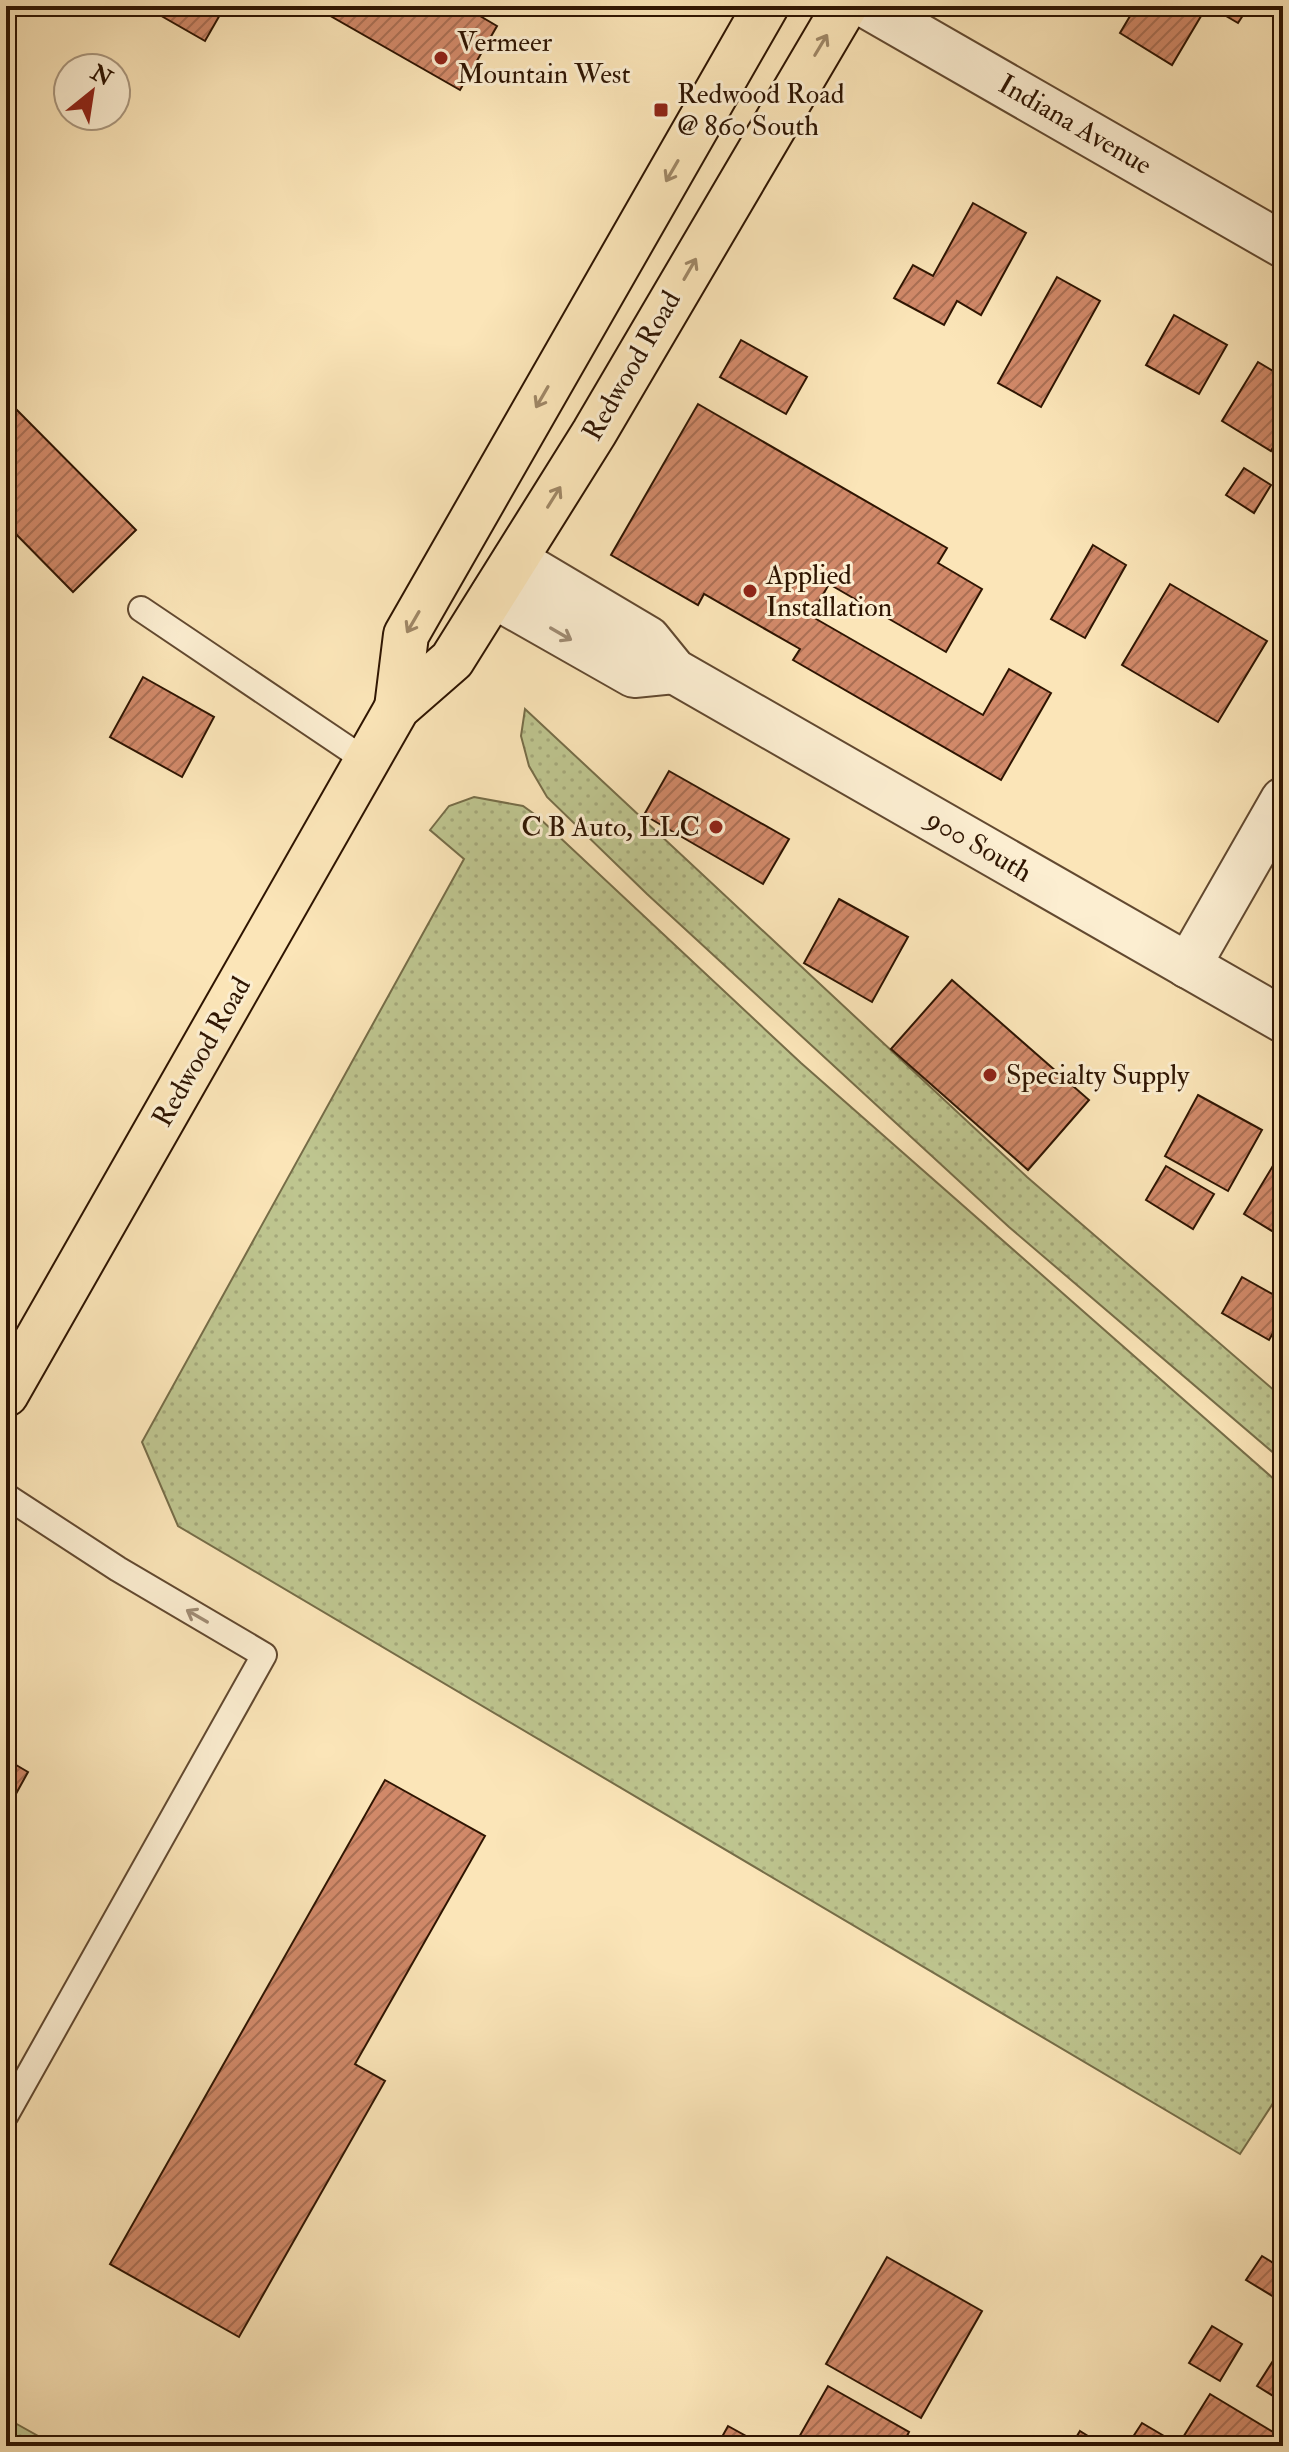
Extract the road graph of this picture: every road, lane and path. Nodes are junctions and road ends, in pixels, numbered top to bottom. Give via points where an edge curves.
1 (766, 6) edge
2 (845, 6) edge
3 (867, 6) edge
4 (1283, 245) edge
5 (504, 578) junction
6 (141, 609) dead end
7 (397, 708) junction
8 (368, 762) junction
9 (1283, 800) edge
10 (1188, 966) junction
11 (1283, 1020) edge
12 (6, 1394) edge
13 (6, 1496) edge
14 (6, 2115) edge

1 -> 7 main road, Redwood Road via 406,635
5 -> 2 main road, Redwood Road
3 - 4 street, Indiana Avenue
5 - 7 main road, Redwood Road via 452,660
5 - 10 street, 900 South via 634,675 674,671
6 - 8 lane
7 - 8 main road, Redwood Road
8 - 12 main road, Redwood Road
9 - 10 street
10 - 11 street, 900 South
14 -> 13 lane via 264,1655

